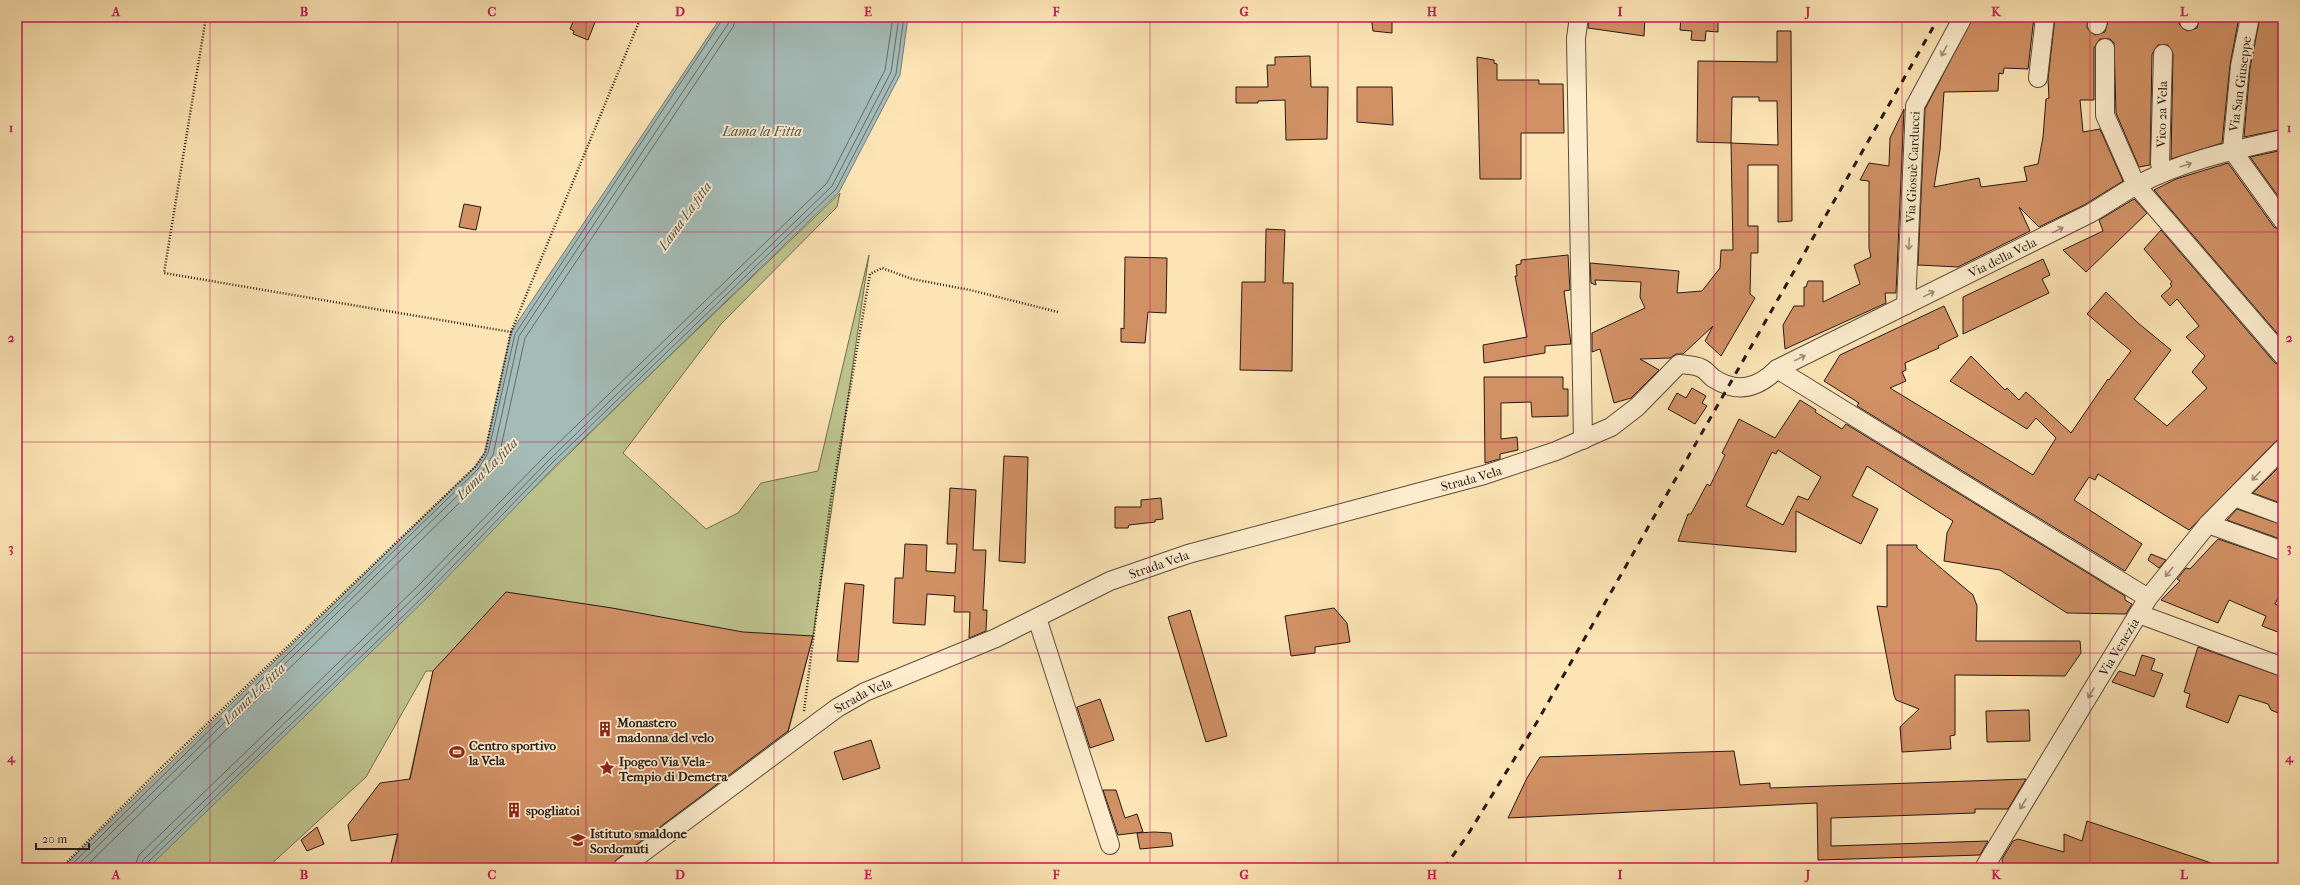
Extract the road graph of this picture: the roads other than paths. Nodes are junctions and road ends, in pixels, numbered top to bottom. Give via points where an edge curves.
1 (1579, 17) edge
2 (1963, 17) edge
3 (2045, 17) edge
4 (2250, 17) edge
5 (2105, 48) dead end
6 (2163, 54) dead end
7 (2038, 78) dead end
8 (2283, 139) edge
9 (2232, 150) junction
10 (2162, 173) junction
11 (2136, 185) junction
12 (2283, 221) edge
13 (1906, 305) junction
14 (2283, 356) edge
15 (1777, 369) junction
16 (1728, 386) joint
17 (1583, 440) junction
18 (2282, 450) edge
19 (2237, 498) junction
20 (2283, 515) edge
21 (2208, 524) junction
22 (2283, 551) edge
23 (2148, 598) junction
24 (2139, 614) junction
25 (1037, 618) junction
26 (2283, 667) edge
27 (1110, 845) dead end
28 (622, 868) edge
29 (1984, 868) edge

1 - 17 street via 1576,38
2 -> 13 street, Via Giosuè Carducci via 1915,106
3 - 7 street
4 - 9 street, Via San Giuseppe via 2240,66
5 - 11 street via 2105,115
6 - 10 street, Vico 2a Vela via 2160,163
8 - 9 street, Via della Vela
10 -> 9 street, Via della Vela
9 - 12 street
10 - 11 street, Via della Vela
13 -> 11 street, Via della Vela via 2089,214
11 - 14 street
15 -> 13 street, Via della Vela
15 - 16 street, Via della Vela via 1767,379 1747,389
15 - 23 street
16 - 17 street, Strada Vela via 1702,368 1679,364 1637,407 1611,427
17 - 25 street, Strada Vela via 1484,475 1188,554 1110,581
18 -> 19 street, Via Venezia
19 - 20 street
19 - 21 street, Via Venezia
21 - 22 street
21 -> 23 street, Via Venezia
23 - 24 street, Via Venezia
24 - 26 street
24 -> 29 street, Via Venezia
25 - 27 street
25 - 28 street, Strada Vela via 996,638 865,692 837,708

